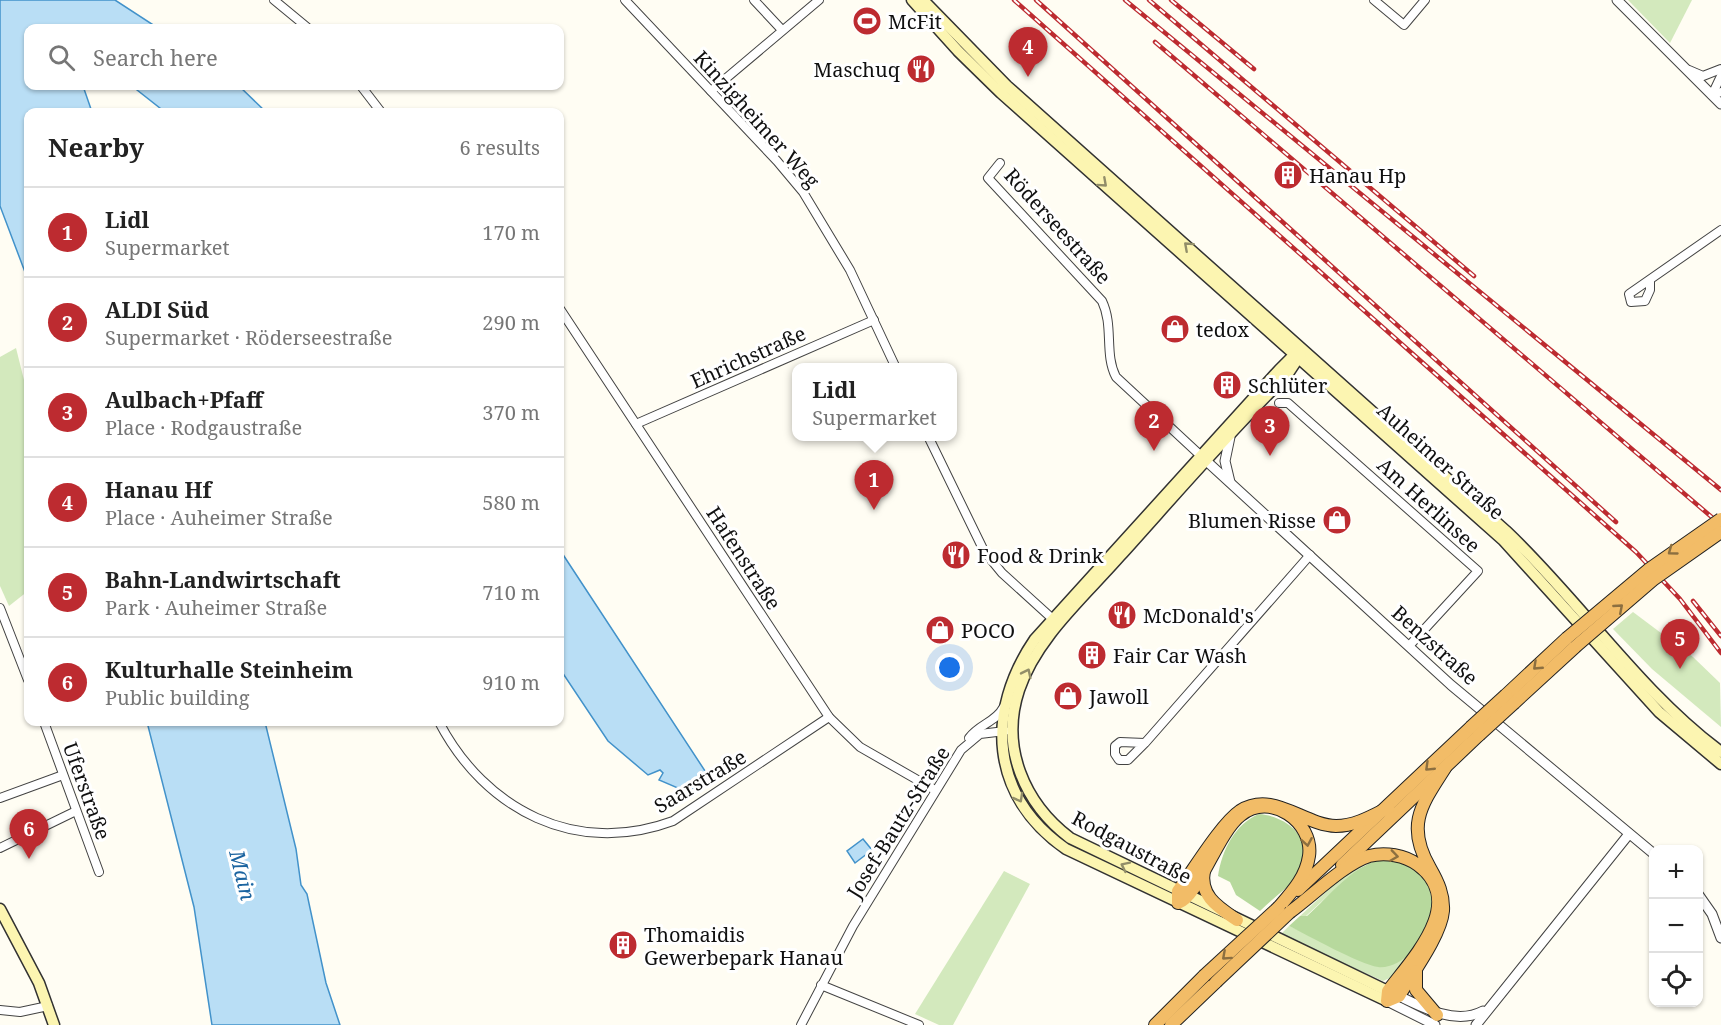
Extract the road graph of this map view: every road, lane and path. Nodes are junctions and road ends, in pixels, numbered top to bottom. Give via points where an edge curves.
1 (274, 0) edge
2 (625, 0) edge
3 (754, 0) edge
4 (819, 0) edge
5 (912, 0) edge
6 (923, 0) edge
7 (1374, 0) edge
8 (1425, 0) edge
9 (1617, 0) edge
10 (303, 24) edge
11 (782, 30) junction
12 (1682, 66) junction
13 (1721, 69) edge
14 (1721, 76) edge
15 (364, 90) edge
16 (711, 91) junction
17 (1717, 93) edge
18 (1721, 104) edge
19 (378, 108) edge
20 (1000, 163) dead end
21 (1125, 197) junction
22 (1721, 230) edge
23 (1650, 280) dead end
24 (564, 315) edge
25 (874, 320) junction
26 (1274, 335) junction
27 (1294, 342) junction
28 (1296, 356) junction
29 (1310, 356) junction
30 (894, 363) edge
31 (1283, 372) junction
32 (1317, 375) junction
33 (1279, 403) dead end
34 (636, 424) junction
35 (1230, 437) junction
36 (930, 441) edge
37 (1204, 458) junction
38 (1230, 482) junction
39 (1721, 519) edge
40 (1721, 532) edge
41 (1310, 555) junction
42 (1, 614) edge
43 (1055, 621) junction
44 (1571, 642) junction
45 (1409, 646) junction
46 (24, 670) edge
47 (829, 717) junction
48 (1002, 725) junction
49 (45, 726) edge
50 (442, 726) edge
51 (1475, 731) junction
52 (1145, 743) dead end
53 (962, 748) junction
54 (1721, 752) edge
55 (1721, 764) edge
56 (1445, 768) junction
57 (63, 775) junction
58 (935, 790) junction
59 (1, 796) edge
60 (1388, 808) junction
61 (76, 810) junction
62 (1629, 834) junction
63 (0, 848) edge
64 (1649, 851) edge
65 (1204, 868) junction
66 (99, 872) dead end
67 (1182, 897) junction
68 (1702, 899) edge
69 (0, 909) edge
70 (1285, 910) junction
71 (1237, 920) junction
72 (1721, 938) edge
73 (1418, 963) junction
74 (1210, 979) junction
75 (821, 985) junction
76 (1392, 996) junction
77 (1493, 1001) junction
78 (48, 1006) junction
79 (0, 1010) edge
80 (1436, 1020) edge
81 (54, 1025) edge
82 (801, 1025) edge
83 (919, 1025) edge
84 (1155, 1025) edge
85 (1171, 1025) edge
86 (1476, 1025) edge

1 - 10 street
2 - 16 street, Kinzigheimer Weg
3 - 11 street
4 - 11 street
5 -> 21 main road, Auheimer Straße via 973,67
6 - 21 main road, Auheimer Straße via 999,79
7 - 8 street via 1404,25
9 - 12 street
11 - 16 street
12 - 13 street via 1704,76
12 - 17 street
14 - 17 street
15 - 19 street
16 - 25 street, Kinzigheimer Weg via 803,192
17 - 18 street
20 - 37 street, Röderseestraße via 988,178 1102,301 1110,327 1116,377
21 - 26 main road, Auheimer Straße
27 -> 21 main road, Auheimer Straße
22 - 23 street
24 - 34 street, Hafenstraße
25 - 30 street, Kinzigheimer Weg
25 - 34 street, Ehrichstraße
26 - 28 main road, Auheimer Straße
26 - 31 main road
27 - 28 main road
27 - 29 main road, Auheimer Straße
28 - 29 main road
28 - 31 main road, Rodgaustraße
28 - 32 main road, Auheimer Straße
29 - 54 main road, Auheimer Straße via 1530,554 1665,705
31 - 32 main road
31 - 35 main road, Rodgaustraße
31 - 37 main road, Rodgaustraße
32 - 55 main road, Auheimer Straße via 1503,540 1651,704
33 - 45 street, Am Herlinsee via 1288,403 1478,571
34 - 47 street, Hafenstraße
35 - 37 main road, Rodgaustraße
35 - 38 street via 1225,461
36 - 43 street via 984,551 1002,573
37 - 38 street, Benzstraße
37 - 43 main road, Rodgaustraße
38 - 41 street, Benzstraße
39 -> 44 highway, bridge via 1648,570
44 -> 40 highway, bridge
41 - 45 street, Benzstraße
41 - 52 street
42 - 46 street
48 -> 43 main road, Rodgaustraße
43 - 48 main road, Rodgaustraße via 1020,663 1003,708
44 - 51 highway, bridge
45 - 62 street, Benzstraße
47 - 50 street, Saarstraße via 673,821 611,832 581,831 552,824 507,802 474,774
47 - 58 street, Hafenstraße via 860,747
48 - 53 street, Josef-Bautz-Straße via 980,734
48 - 53 street via 978,727
48 - 67 main road, Rodgaustraße via 1006,767 1016,794 1043,831 1066,849
49 - 57 street, Uferstraße
51 - 56 highway
51 -> 60 highway
53 - 58 street, Josef-Bautz-Straße
56 - 70 highway
56 - 73 highway via 1418,818 1420,848 1438,883 1443,907 1438,929
57 - 59 street
57 - 61 street, Uferstraße
58 - 75 street, Josef-Bautz-Straße
60 - 67 highway via 1353,824 1336,825 1314,822 1272,805 1246,808 1229,822
60 - 70 highway
61 - 63 street
61 - 66 street, Uferstraße
62 - 64 street, Benzstraße
62 - 77 street, Rodgaustraße
65 - 67 highway
65 -> 70 highway via 1240,815 1263,807 1287,813 1305,831 1309,853
65 - 71 highway via 1203,886 1209,898
67 - 71 main road, Rodgaustraße
67 - 76 main road, Rodgaustraße
68 - 72 street
69 - 78 main road
70 - 74 highway, bridge
70 -> 76 highway via 1371,856 1400,856 1421,867 1436,893 1436,922
71 - 76 main road, Rodgaustraße
73 - 76 highway
73 - 80 highway via 1416,990
74 - 84 highway
74 - 85 highway
75 - 82 street, Josef-Bautz-Straße
75 - 83 street
76 - 80 street, Rodgaustraße
77 - 80 street, Rodgaustraße via 1468,1021
77 - 86 street, Rodgaustraße
78 - 79 street via 20,1012
78 - 81 main road

